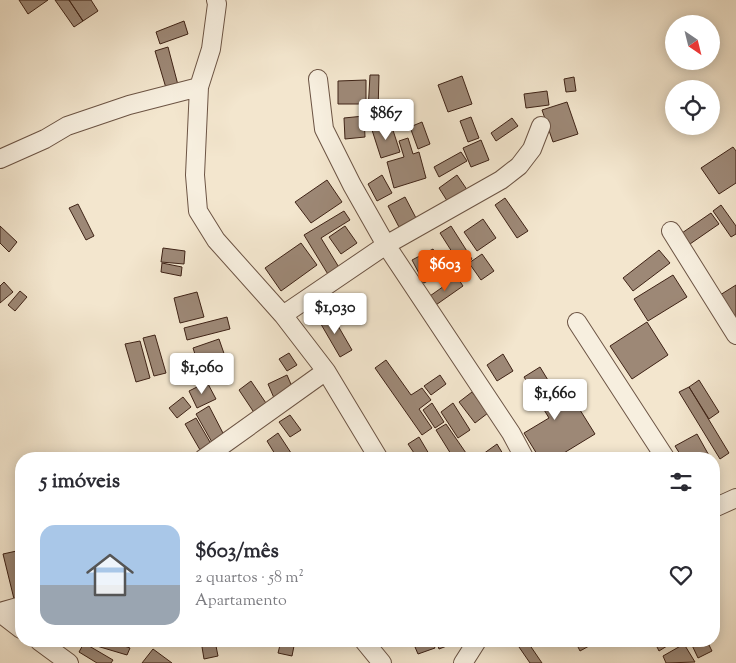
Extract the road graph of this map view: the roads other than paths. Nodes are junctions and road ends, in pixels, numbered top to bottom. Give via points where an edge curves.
1 (218, 1) edge
2 (318, 79) dead end
3 (199, 87) junction
4 (541, 126) dead end
5 (0, 159) edge
6 (671, 231) dead end
7 (386, 244) junction
8 (283, 315) junction
9 (577, 322) dead end
10 (736, 335) edge
11 (326, 371) junction
12 (213, 452) edge
13 (375, 452) edge
14 (521, 452) edge
15 (661, 452) edge
16 (736, 498) edge
17 (720, 505) edge
18 (15, 608) edge
19 (0, 612) edge
20 (15, 623) edge
21 (47, 647) edge
22 (369, 647) edge
23 (473, 647) edge
24 (69, 663) edge
25 (382, 663) edge
26 (464, 663) edge

1 - 3 street via 211,49
2 - 7 street via 324,129
3 - 5 street via 129,104 67,126
3 - 8 street via 195,175 198,211 216,240
4 - 7 street via 532,149 501,180
6 - 10 street
7 - 8 street
7 - 14 street
8 - 11 street
9 - 15 street
11 - 12 street
11 - 13 street
16 - 17 street
18 - 19 street
19 - 20 street
21 - 24 street
22 - 25 street
23 - 26 street

